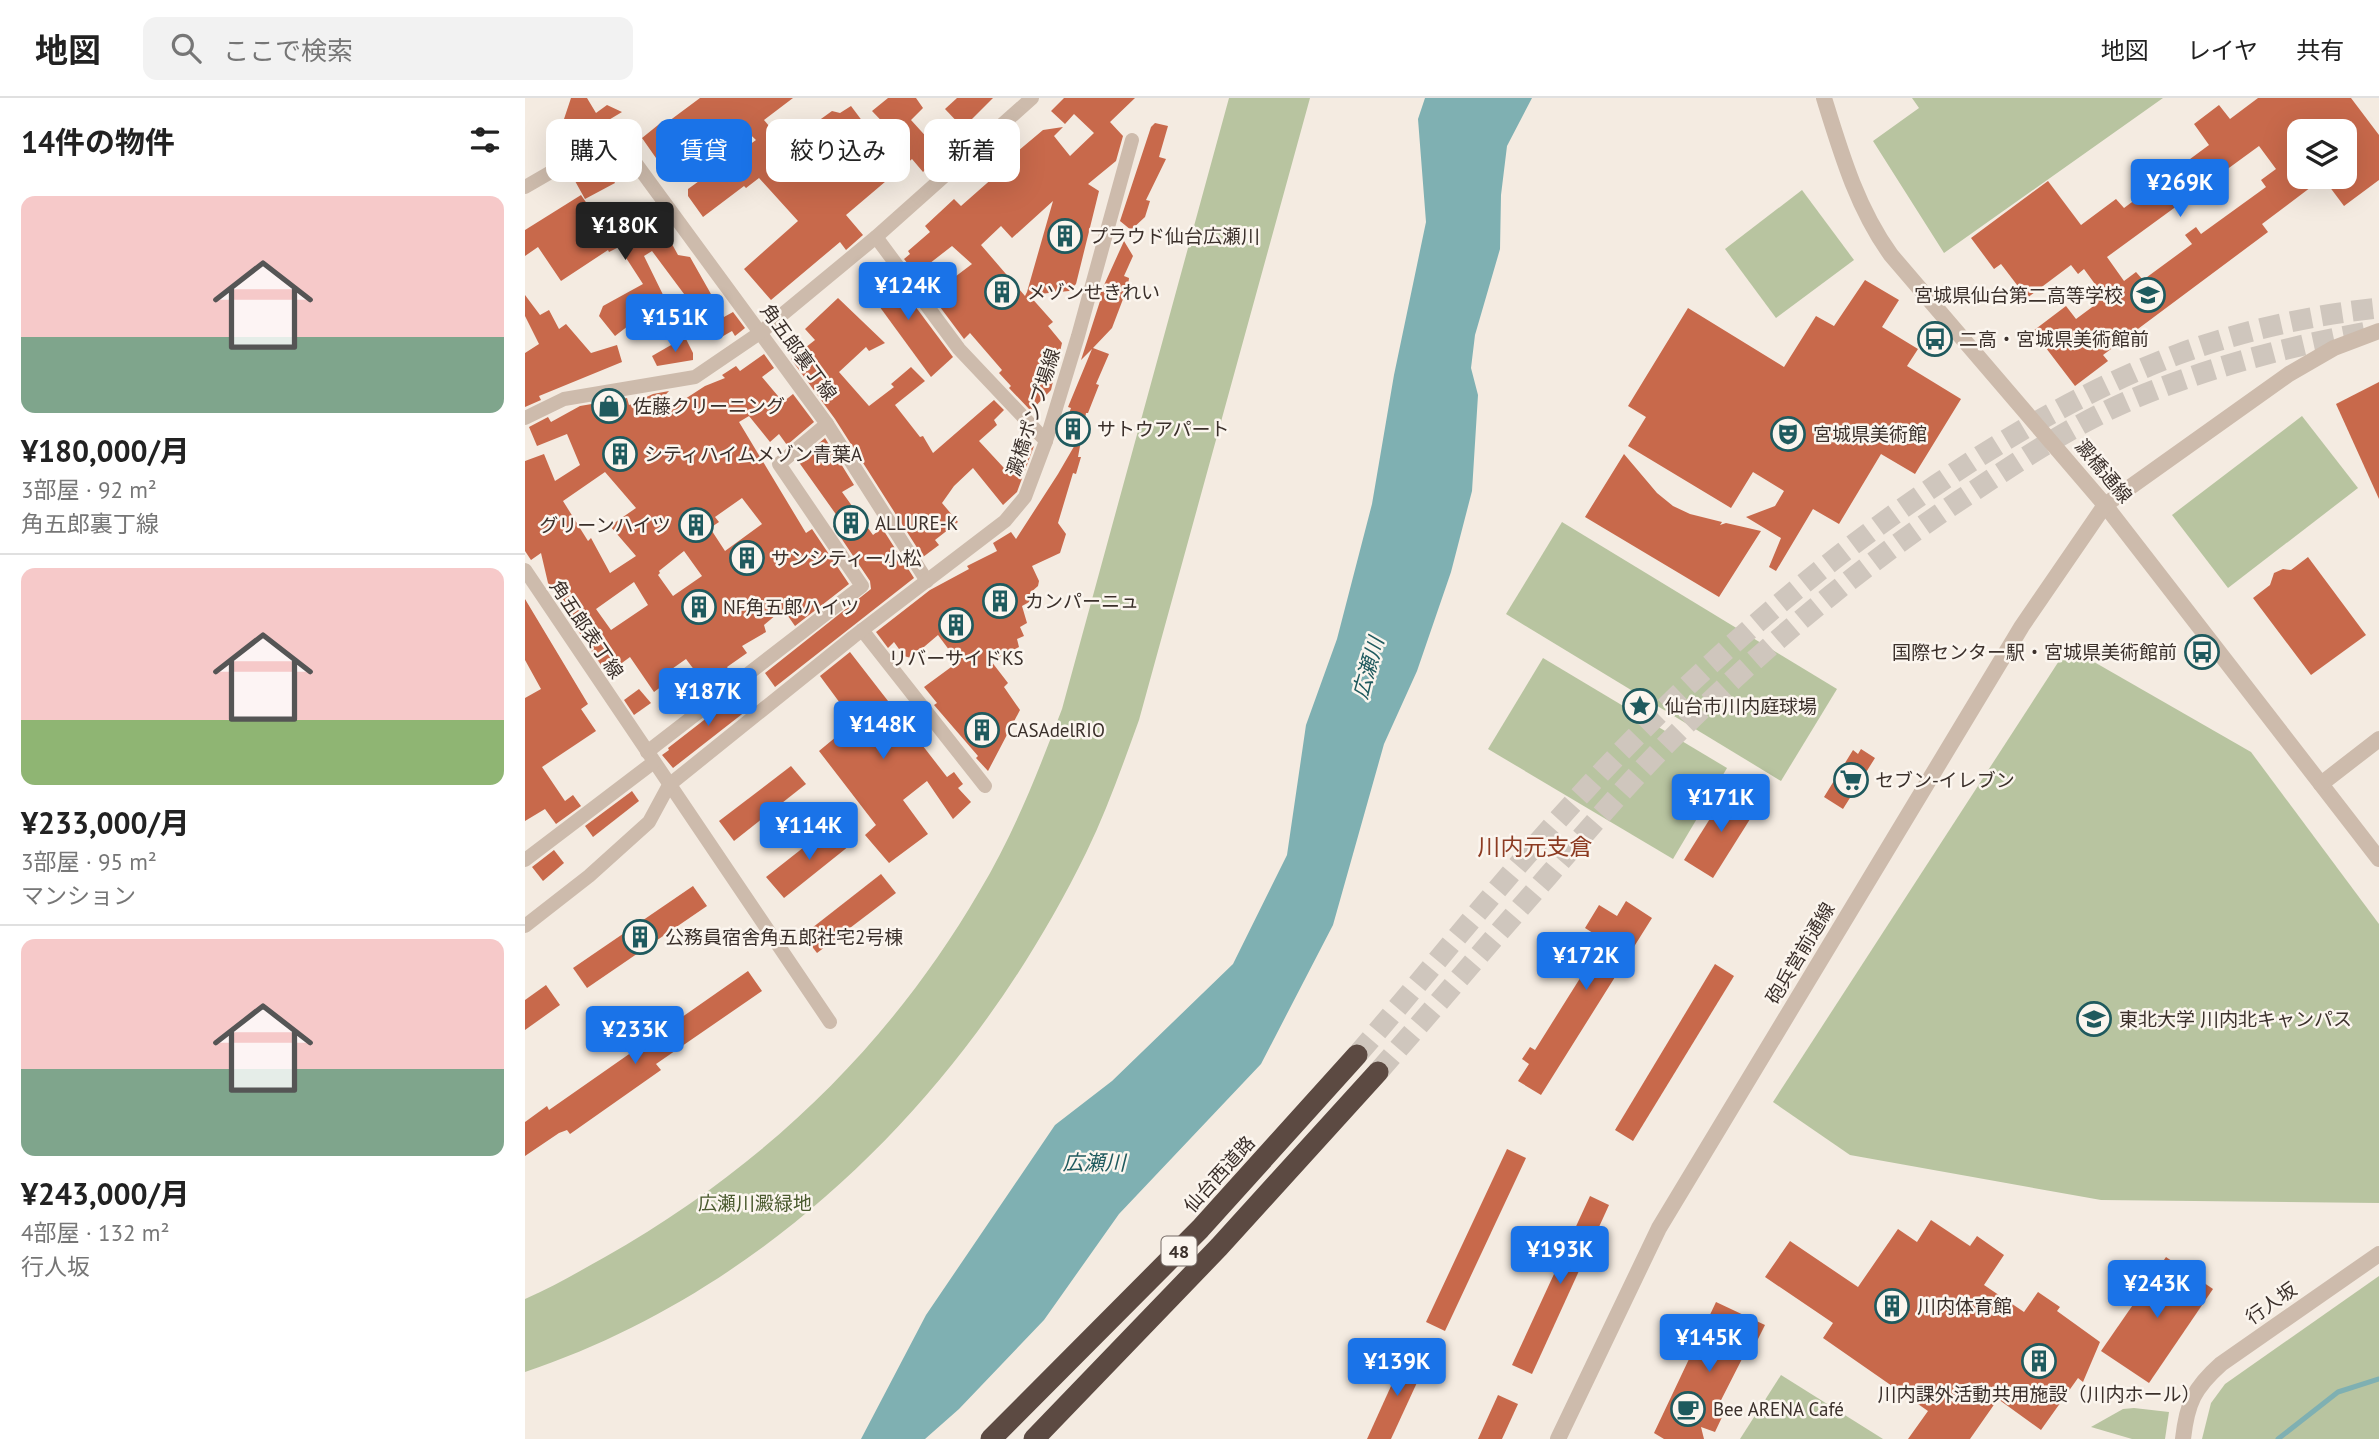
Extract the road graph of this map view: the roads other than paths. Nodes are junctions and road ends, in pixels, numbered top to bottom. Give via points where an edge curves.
1 (1033, 98) edge
2 (1824, 98) edge
3 (1132, 140) dead end
4 (525, 187) edge
5 (876, 237) junction
6 (2379, 331) edge
7 (761, 332) junction
8 (525, 418) edge
9 (827, 424) junction
10 (1046, 441) junction
11 (2105, 505) junction
12 (525, 570) edge
13 (927, 581) junction
14 (862, 630) junction
15 (2379, 739) edge
16 (650, 757) junction
17 (2321, 784) junction
18 (669, 785) junction
19 (985, 786) dead end
20 (2379, 859) edge
21 (525, 860) edge
22 (525, 926) edge
23 (830, 1022) dead end
24 (1357, 1055) tunnel mouth
25 (1378, 1072) tunnel mouth
26 (2379, 1254) edge
27 (991, 1439) edge
28 (1034, 1439) edge
29 (1558, 1439) edge
30 (2183, 1439) edge

1 - 5 street
2 - 11 street, 澱橋通線 via 1876,234
3 - 10 street, 澱橋ポンプ場線
4 - 7 street, 角五郎裏丁線 via 615,135
5 - 7 street
5 - 10 street via 959,349
6 - 11 street via 2334,348 2289,374
7 - 8 street via 695,377 564,400
7 - 9 street, 角五郎裏丁線
9 - 13 street
9 - 16 street, 角五郎裏丁線 via 779,464 862,586
10 - 13 street, 澱橋ポンプ場線 via 1025,497 1005,521
11 - 17 street, 澱橋通線
11 - 29 street, 砲兵営前通線 via 2022,626 1665,1217
12 - 16 street, 角五郎表丁線
13 - 14 street, 澱橋ポンプ場線
14 - 18 street, 澱橋ポンプ場線
14 - 19 street
15 - 17 street
16 - 18 street, 角五郎表丁線
16 - 21 street
17 - 20 street, 澱橋通線
18 - 22 street via 649,822
18 - 23 street, 角五郎表丁線
24 - 27 highway, 仙台西道路 / 48 via 1200,1229
25 - 28 highway, 48
26 - 30 street, 行人坂 via 2204,1379 2193,1394

